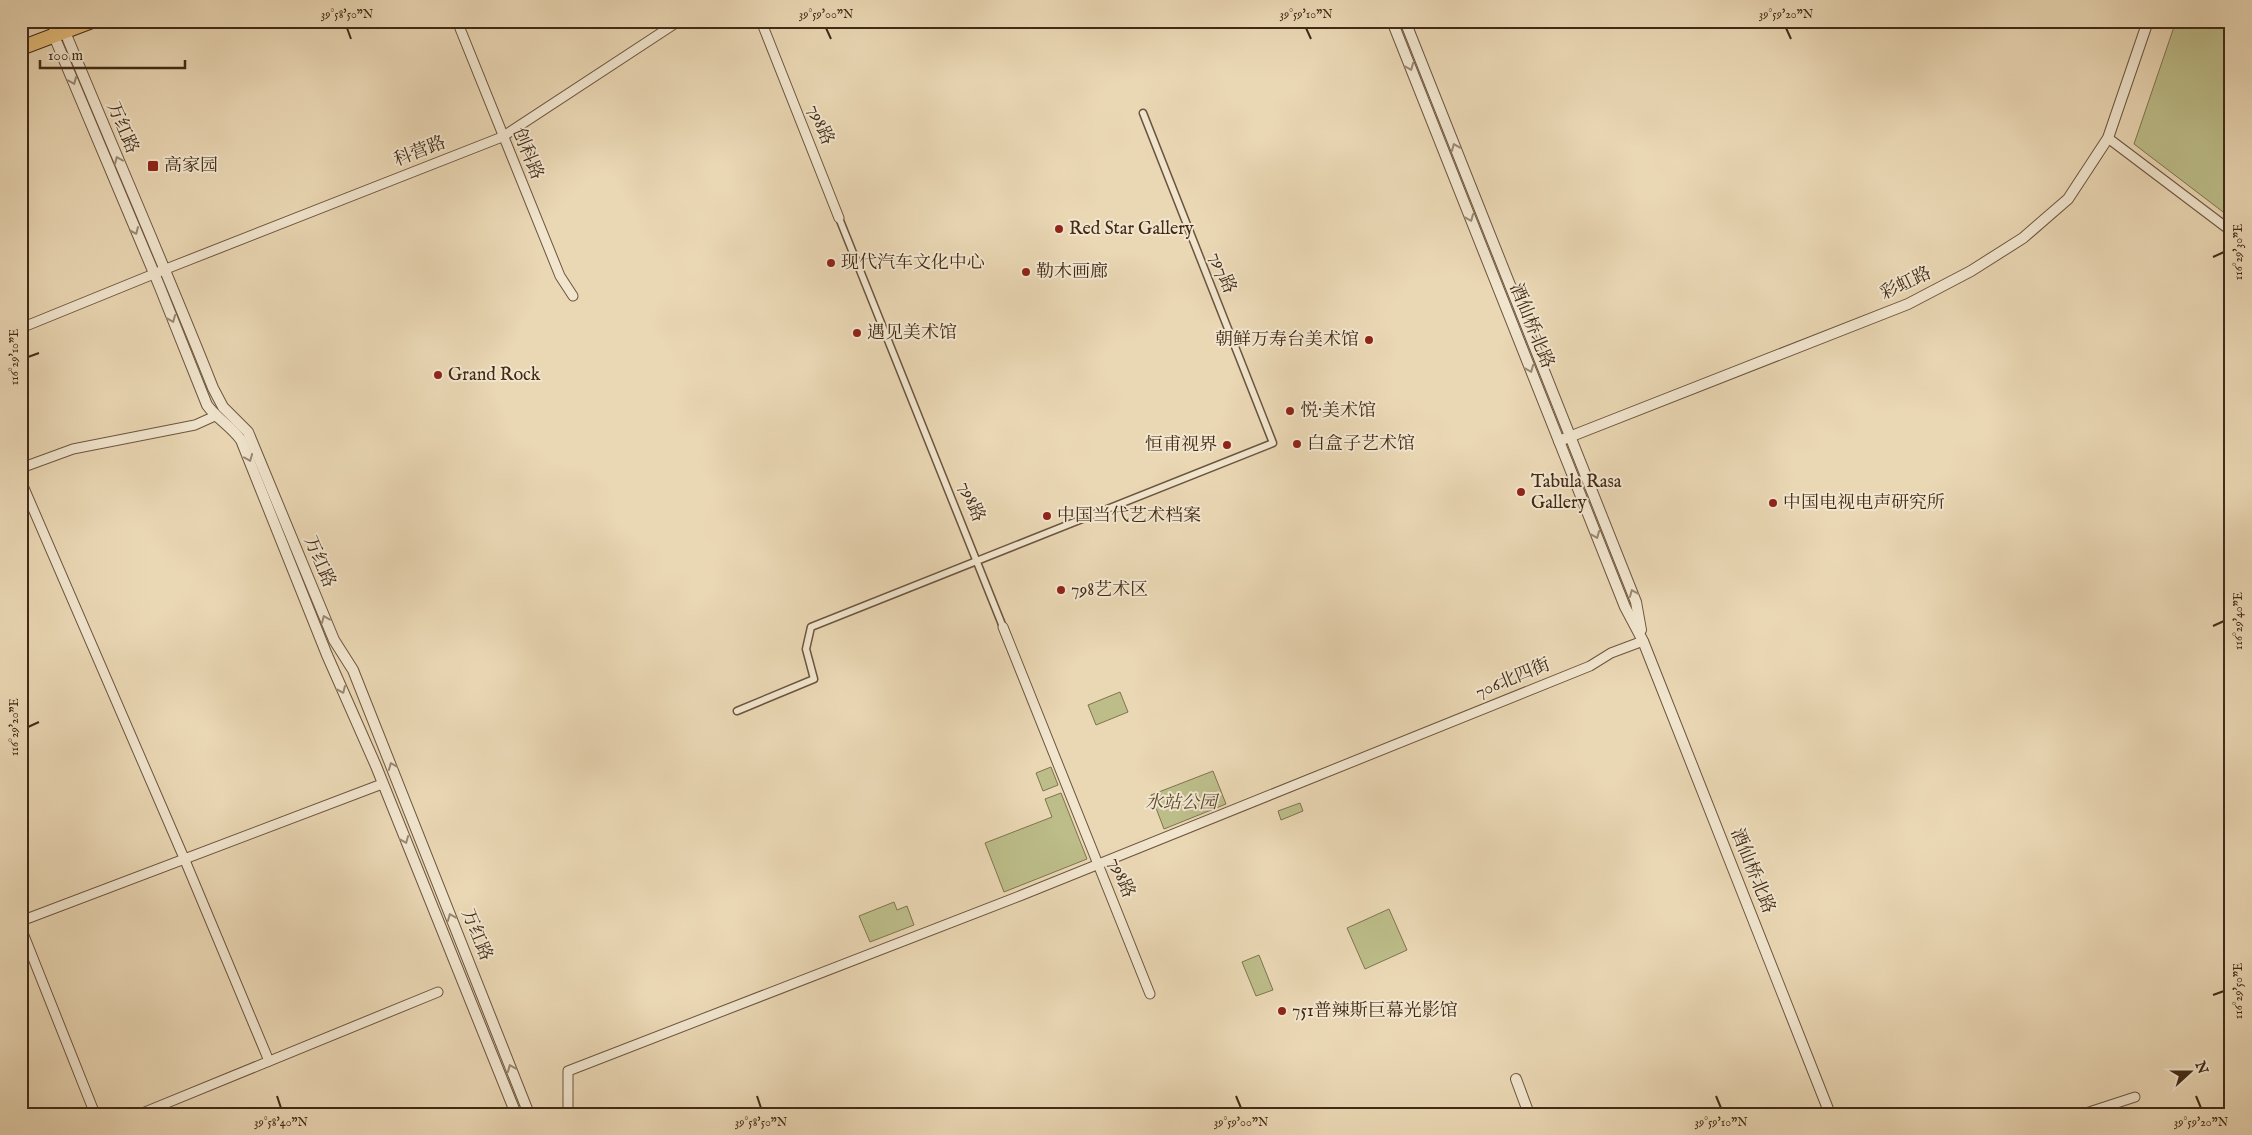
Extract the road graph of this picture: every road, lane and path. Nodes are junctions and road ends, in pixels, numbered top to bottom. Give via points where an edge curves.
1 (28, 21) edge
2 (92, 21) edge
3 (456, 21) edge
4 (679, 21) edge
5 (761, 21) edge
6 (1392, 21) edge
7 (1405, 21) edge
8 (2148, 21) edge
9 (21, 24) edge
10 (62, 28) edge
11 (21, 48) edge
12 (1143, 113) dead end
13 (502, 137) junction
14 (2108, 138) junction
15 (840, 218) joint
16 (2231, 231) edge
17 (166, 269) junction
18 (154, 274) junction
19 (574, 296) dead end
20 (21, 328) edge
21 (215, 416) junction
22 (1570, 436) junction
23 (1559, 440) junction
24 (21, 468) edge
25 (21, 481) edge
26 (977, 561) junction
27 (1003, 627) joint
28 (1643, 641) junction
29 (737, 711) dead end
30 (382, 784) junction
31 (184, 858) junction
32 (1098, 864) junction
33 (21, 921) edge
34 (21, 928) edge
35 (438, 992) dead end
36 (1150, 994) dead end
37 (269, 1061) junction
38 (1516, 1080) dead end
39 (2135, 1097) dead end
40 (94, 1114) edge
41 (140, 1114) edge
42 (516, 1114) edge
43 (529, 1114) edge
44 (568, 1114) edge
45 (1529, 1114) edge
46 (1830, 1114) edge
47 (2083, 1114) edge

1 - 9 main road
2 - 10 main road
3 - 13 street, 创科路
4 - 13 street, 科营路
5 - 15 street, 798路
6 -> 23 street, 酒仙桥北路
22 -> 7 street, 酒仙桥北路
8 - 14 street, 彩虹路
10 - 11 main road
17 -> 10 street, 万红路
10 -> 18 street, 万红路
12 - 26 street, 797路 via 1273,443
13 - 17 street, 科营路
13 - 19 street, 创科路 via 560,276
14 - 16 street
14 - 22 street, 彩虹路 via 2068,199 2022,238 1971,271 1908,304
15 - 26 street, 798路
17 - 18 street, 科营路
43 -> 17 street, 万红路 via 353,670 334,640 248,432 223,407 212,388
18 - 20 street, 科营路
18 -> 21 street, 万红路 via 207,405
21 - 24 street via 195,425 73,448
21 -> 30 street, 万红路 via 232,428 241,440
22 - 23 street, 彩虹路
28 -> 22 street, 酒仙桥北路 via 1636,602
23 -> 28 street, 酒仙桥北路 via 1625,607
25 - 31 street
26 - 27 street, 798路
26 - 29 street via 811,627 806,649 814,679
27 - 32 street, 798路
28 - 32 street, 706北四街 via 1611,653 1590,666
28 - 46 street, 酒仙桥北路
30 - 31 street
30 -> 42 street, 万红路
31 - 33 street
31 - 37 street
32 - 36 street, 798路
32 - 44 street, 706北四街 via 568,1071
34 - 40 street
35 - 37 street
37 - 41 street
38 - 45 street
39 - 47 street

